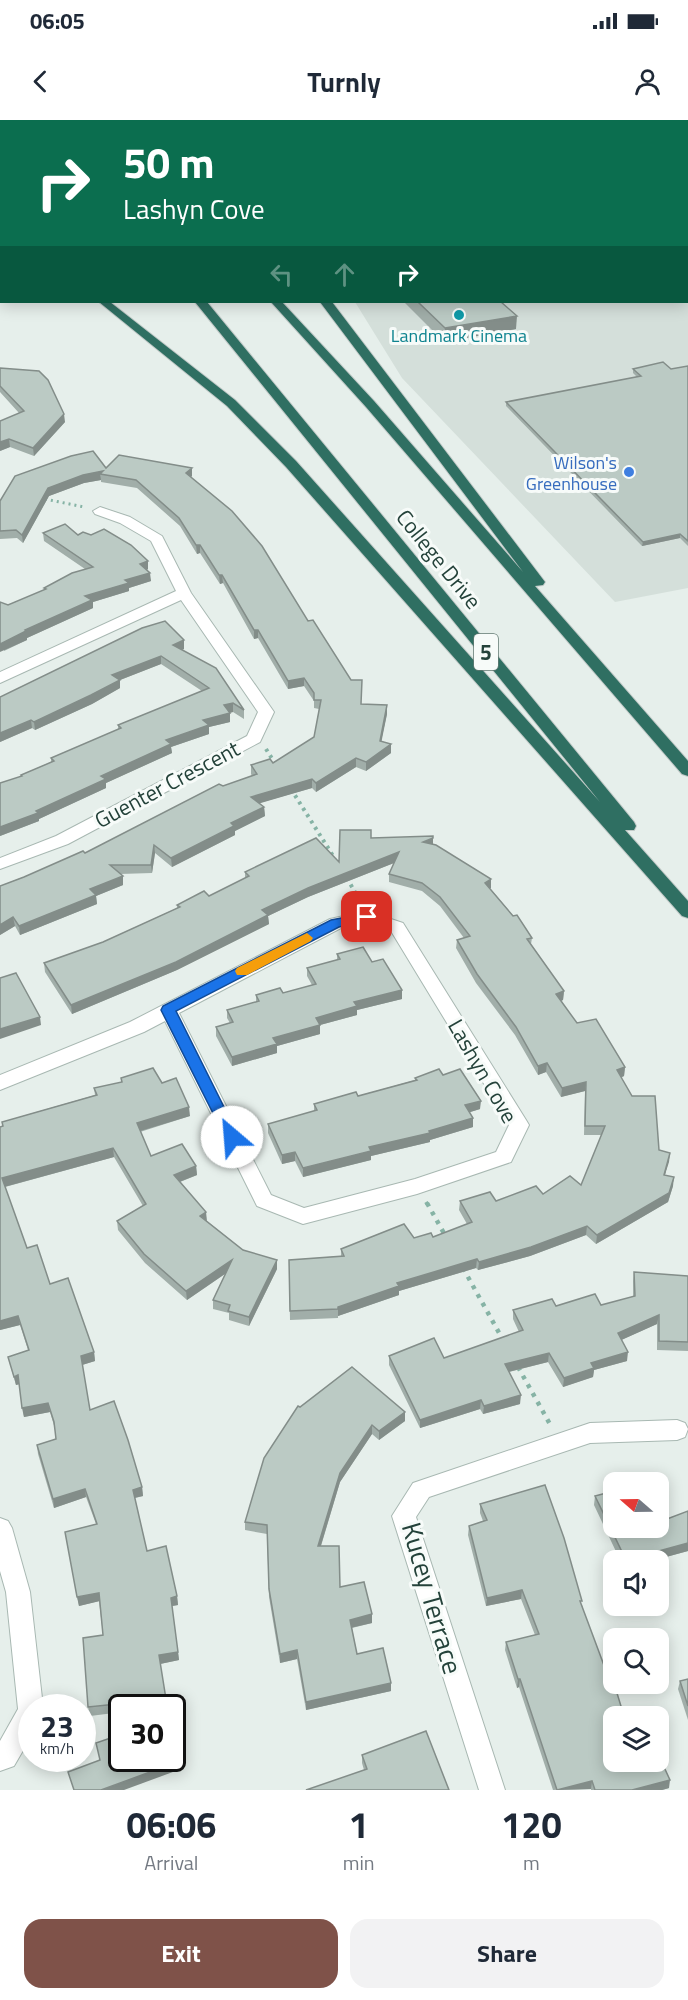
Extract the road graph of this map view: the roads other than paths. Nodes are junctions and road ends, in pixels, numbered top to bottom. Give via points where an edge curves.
1 (105, 303) edge
2 (202, 303) edge
3 (277, 303) edge
4 (335, 308) edge
5 (100, 511) dead end
6 (184, 593) junction
7 (0, 678) edge
8 (635, 710) junction
9 (688, 771) edge
10 (0, 864) edge
11 (688, 900) edge
12 (688, 912) edge
13 (168, 1010) junction
14 (0, 1083) edge
15 (677, 1430) dead end
16 (0, 1528) edge
17 (0, 1758) edge
18 (492, 1790) edge

1 - 12 highway via 231,402 291,464
2 - 11 highway, College Drive / 5
3 - 8 highway, College Drive via 370,404
4 - 8 highway
5 - 6 street via 157,539
6 - 7 street
6 - 10 street, Guenter Crescent via 266,712 254,739 62,840
8 - 9 highway, College Drive
13 - 13 street, Lashyn Cove via 264,1200 303,1216 417,1186 504,1157 519,1125 397,927 367,917 336,923
13 - 14 street, Lashyn Cove via 137,1027
15 - 18 street, Kucey Terrace via 590,1433 560,1442 421,1490 404,1516
16 - 17 street via 18,1592 31,1711 5,1757

